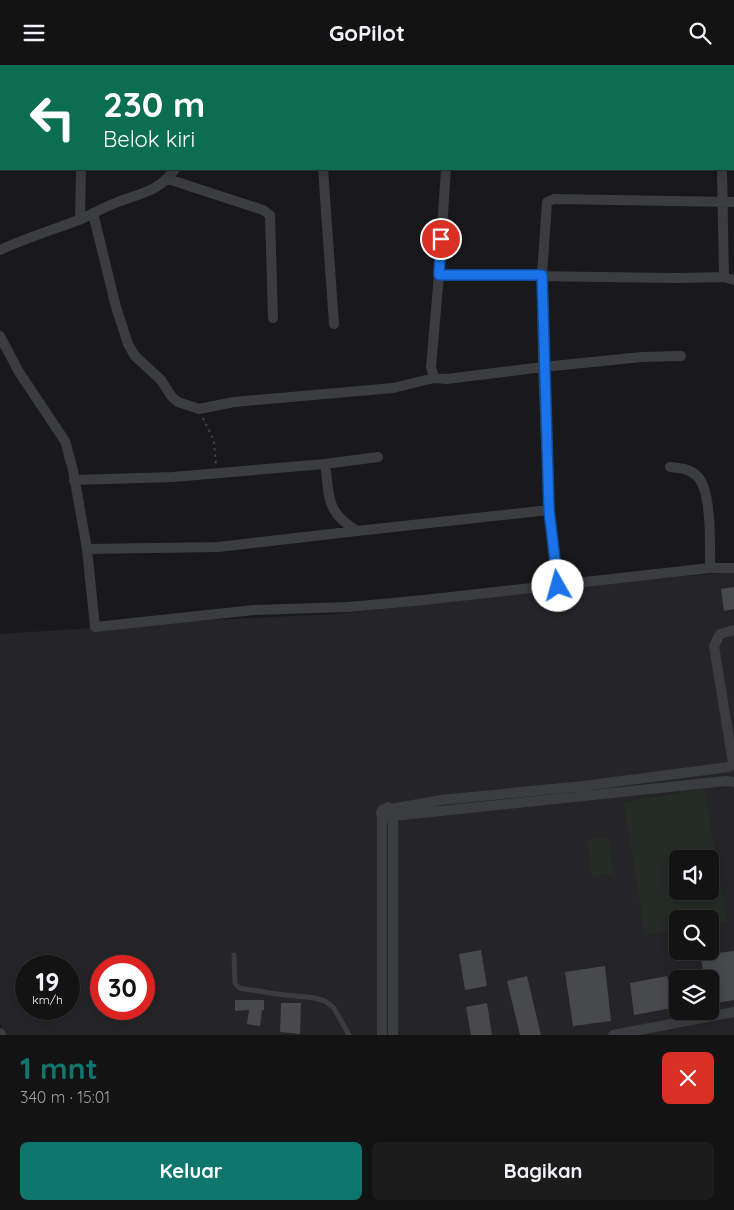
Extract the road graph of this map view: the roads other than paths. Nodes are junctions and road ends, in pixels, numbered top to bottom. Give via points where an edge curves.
1 (81, 170) edge
2 (174, 170) edge
3 (323, 170) edge
4 (446, 170) edge
5 (722, 170) edge
6 (168, 179) junction
7 (722, 201) junction
8 (734, 201) edge
9 (93, 213) junction
10 (80, 219) junction
11 (0, 250) edge
12 (439, 275) junction
13 (542, 275) junction
14 (729, 278) edge
15 (274, 318) dead end
16 (334, 324) dead end
17 (0, 336) edge
18 (681, 356) dead end
19 (543, 367) junction
20 (434, 378) junction
21 (378, 457) dead end
22 (325, 465) junction
23 (670, 467) dead end
24 (74, 480) junction
25 (549, 510) junction
26 (357, 531) junction
27 (86, 549) junction
28 (710, 568) junction
29 (734, 568) edge
30 (558, 586) junction
31 (734, 629) edge
32 (734, 763) edge
33 (734, 782) edge
34 (389, 815) junction
35 (234, 955) dead end
36 (382, 1002) junction
37 (393, 1003) junction
38 (734, 1012) edge
39 (349, 1035) edge
40 (382, 1035) edge
41 (393, 1035) edge
42 (613, 1035) edge

1 - 10 street
2 - 6 street
3 - 16 street
4 - 12 street
5 - 7 street
6 - 9 street via 146,193
6 - 15 street via 270,215
7 - 8 street
7 - 13 street via 549,200 546,205
7 - 14 street
9 - 10 street
9 - 20 street via 116,307 135,357 161,379 178,402 199,409 234,402 393,388
10 - 11 street
12 - 13 street
12 - 20 street via 430,367
13 - 14 street
13 - 19 street
17 - 24 street via 19,372 65,441
18 - 19 street
19 - 20 street
19 - 25 street
21 - 22 street
22 - 24 street via 173,477
22 - 26 street via 330,504 340,519
23 - 28 street via 688,470 698,476 706,492
24 - 27 street
25 - 26 street
25 - 30 street
26 - 27 street via 218,547
27 - 30 street via 95,627 254,610 349,607
28 - 29 street
28 - 30 street
31 - 32 street via 720,634 714,646
32 - 34 street via 729,767 441,800
33 - 34 street
34 - 36 street
34 - 37 street
35 - 39 lane via 235,983 239,988 325,1001 334,1008
36 - 37 street
36 - 40 street
37 - 41 street
38 - 42 street

